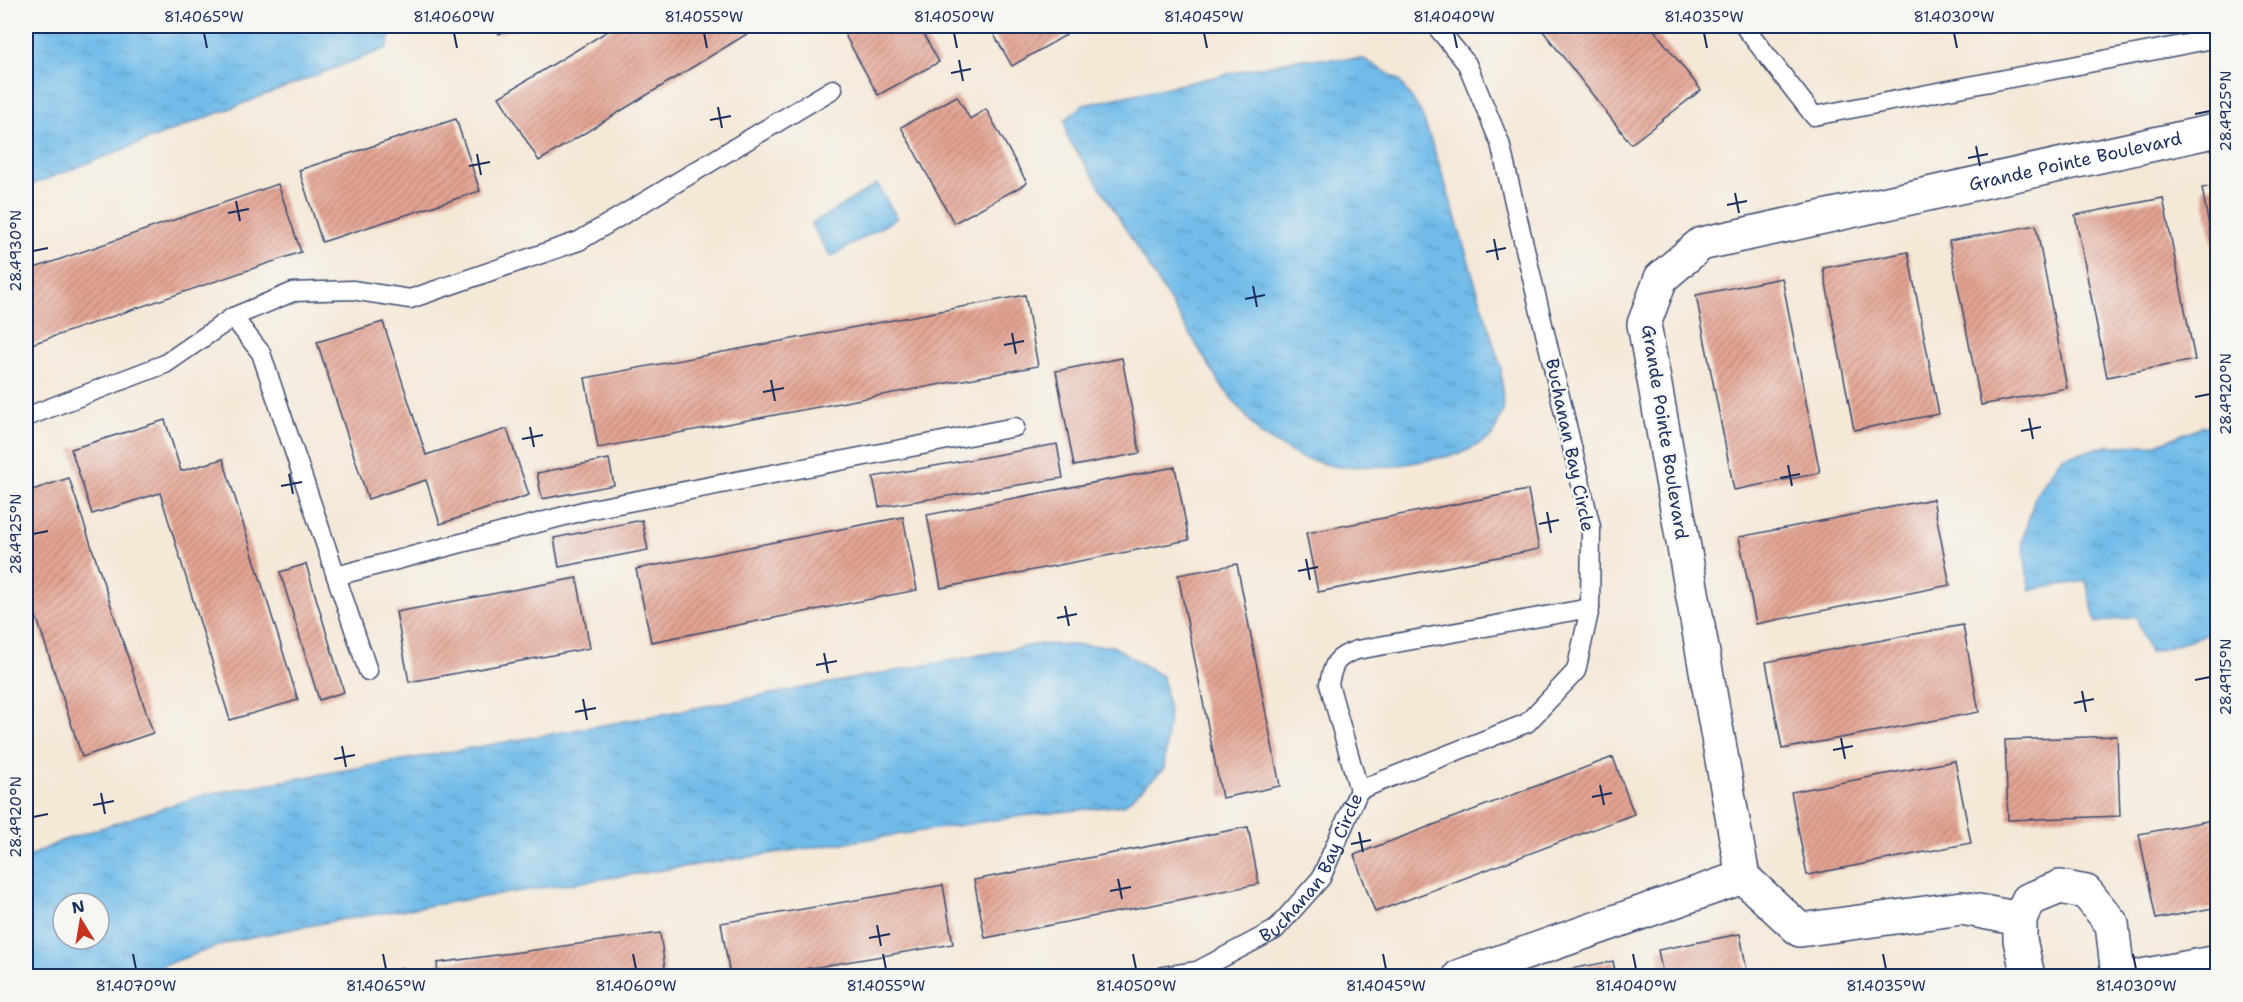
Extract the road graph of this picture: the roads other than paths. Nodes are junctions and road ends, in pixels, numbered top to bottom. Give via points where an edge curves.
1 (1436, 26) edge
2 (1744, 26) edge
3 (2217, 38) edge
4 (833, 89) dead end
5 (2217, 130) edge
6 (233, 317) junction
7 (26, 417) edge
8 (1015, 427) dead end
9 (336, 576) junction
10 (1590, 608) junction
11 (368, 671) dead end
12 (1359, 790) junction
13 (1743, 877) junction
14 (2020, 919) junction
15 (2217, 962) edge
16 (1164, 976) edge
17 (1460, 976) edge
18 (2028, 976) edge
19 (2118, 976) edge
20 (2141, 976) edge

1 - 10 lane, Buchanan Bay Circle via 1467,64 1500,143 1591,527
2 - 3 lane via 1814,116
4 - 6 lane via 579,241 410,300 352,290 293,292
5 - 13 street, Grande Pointe Boulevard via 1701,244 1660,278 1644,324
6 - 7 lane via 165,364
6 - 9 lane via 261,353
8 - 9 lane via 587,510
9 - 11 lane
10 - 12 lane, Buchanan Bay Circle via 1576,670 1527,723
10 - 12 lane via 1342,655 1332,669 1329,684
12 - 16 lane, Buchanan Bay Circle via 1321,878 1275,930 1197,971
13 - 14 street via 1800,930 1962,908
13 - 17 street
14 - 18 street
14 - 19 street via 2028,900 2060,887 2086,892 2112,924
15 - 20 street

